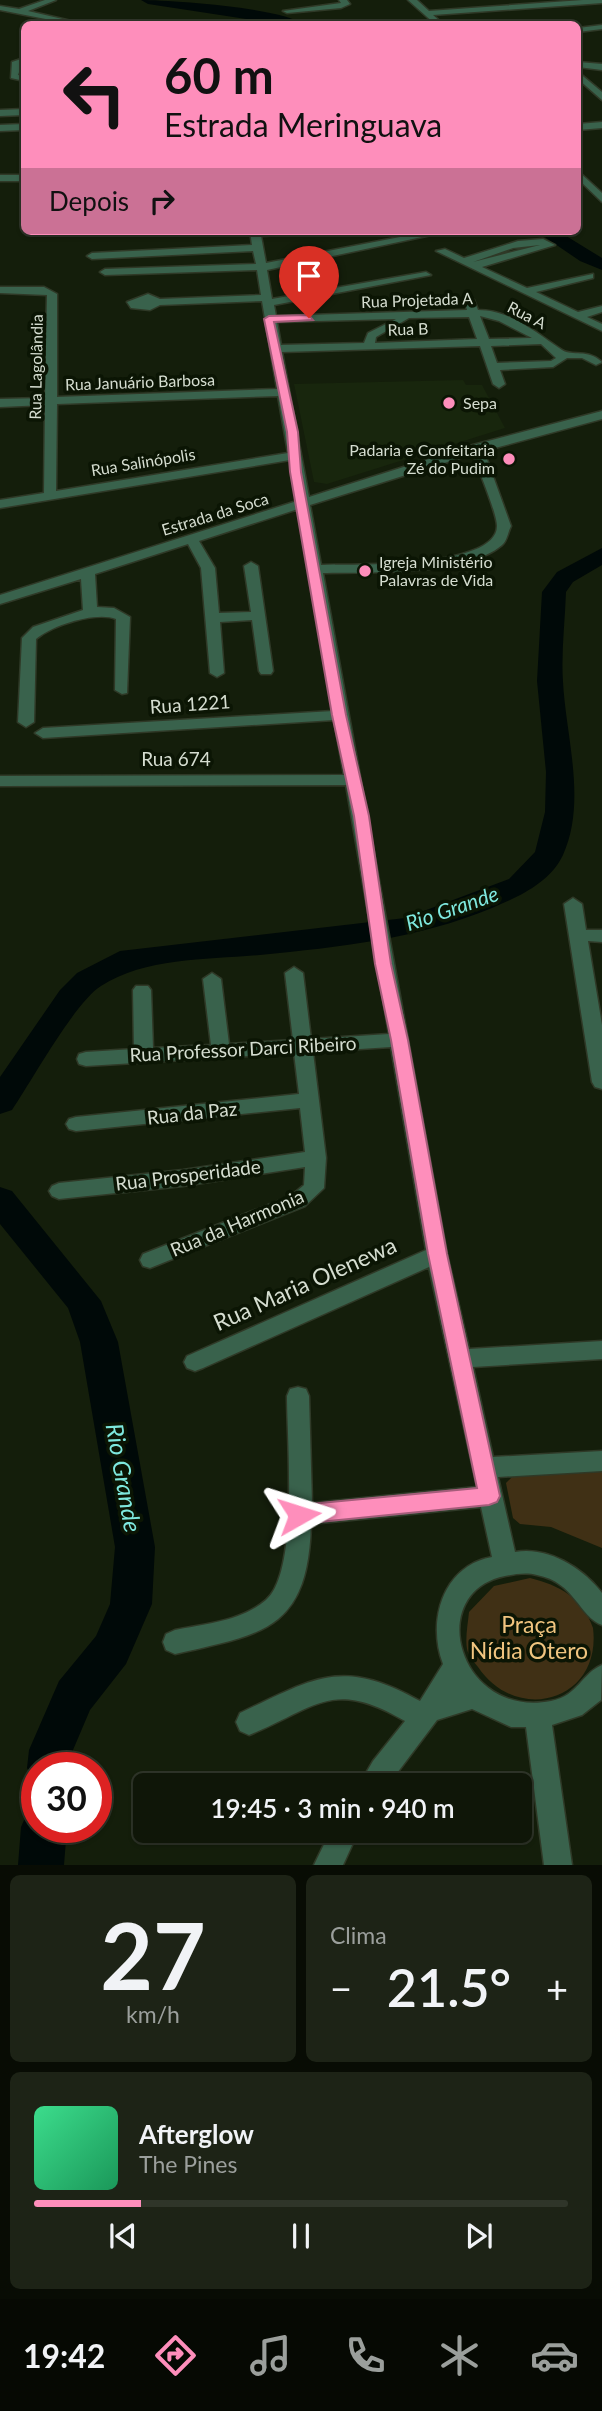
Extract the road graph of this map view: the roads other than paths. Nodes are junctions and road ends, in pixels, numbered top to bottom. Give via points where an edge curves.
1 (52, 0) edge
2 (343, 0) edge
3 (412, 0) edge
4 (569, 1) edge
5 (602, 1) edge
6 (1, 9) edge
7 (287, 11) dead end
8 (19, 12) junction
9 (428, 13) junction
10 (65, 21) edge
11 (436, 21) edge
12 (602, 27) edge
13 (581, 30) edge
14 (21, 61) edge
15 (581, 65) edge
16 (602, 67) edge
17 (21, 78) edge
18 (581, 78) edge
19 (602, 97) edge
20 (21, 112) edge
21 (0, 113) edge
22 (602, 125) edge
23 (21, 127) edge
24 (581, 127) edge
25 (0, 128) edge
26 (21, 167) edge
27 (0, 168) edge
28 (581, 177) edge
29 (0, 178) edge
30 (21, 178) edge
31 (602, 199) edge
32 (255, 235) edge
33 (421, 235) edge
34 (257, 248) junction
35 (442, 251) dead end
36 (92, 256) dead end
37 (471, 263) junction
38 (261, 267) junction
39 (105, 272) dead end
40 (426, 275) dead end
41 (589, 276) dead end
42 (0, 290) edge
43 (527, 291) junction
44 (266, 300) junction
45 (469, 300) dead end
46 (158, 302) dead end
47 (602, 309) edge
48 (406, 311) junction
49 (478, 313) junction
50 (578, 316) junction
51 (269, 319) junction
52 (602, 328) edge
53 (544, 341) junction
54 (485, 343) junction
55 (370, 346) junction
56 (274, 349) junction
57 (561, 355) junction
58 (596, 362) dead end
59 (494, 368) junction
60 (499, 384) dead end
61 (282, 392) junction
62 (51, 401) junction
63 (0, 403) edge
64 (602, 415) edge
65 (477, 448) junction
66 (293, 456) junction
67 (50, 495) junction
68 (0, 504) edge
69 (302, 506) junction
70 (191, 539) junction
71 (251, 566) dead end
72 (314, 569) junction
73 (88, 573) junction
74 (0, 600) edge
75 (90, 612) junction
76 (257, 616) junction
77 (213, 618) junction
78 (267, 671) dead end
79 (217, 673) dead end
80 (122, 690) dead end
81 (339, 715) junction
82 (26, 722) dead end
83 (43, 733) dead end
84 (352, 780) junction
85 (0, 781) edge
86 (572, 904) dead end
87 (579, 935) junction
88 (602, 936) edge
89 (294, 973) dead end
90 (212, 979) dead end
91 (142, 990) dead end
92 (400, 1040) junction
93 (303, 1046) junction
94 (221, 1051) junction
95 (144, 1055) junction
96 (86, 1059) dead end
97 (602, 1082) edge
98 (309, 1100) junction
99 (76, 1124) dead end
100 (317, 1168) junction
101 (58, 1191) dead end
102 (437, 1254) junction
103 (150, 1260) dead end
104 (602, 1350) edge
105 (460, 1359) junction
106 (194, 1362) dead end
107 (298, 1396) dead end
108 (602, 1461) edge
109 (485, 1468) junction
110 (489, 1496) junction
111 (299, 1515) junction
112 (505, 1562) junction
113 (602, 1614) edge
114 (175, 1642) dead end
115 (454, 1668) junction
116 (602, 1676) edge
117 (476, 1695) junction
118 (424, 1714) junction
119 (538, 1716) junction
120 (249, 1722) dead end
121 (381, 1773) edge
122 (339, 1843) edge
123 (328, 1865) edge
124 (558, 1865) edge

1 - 8 street
2 - 7 street via 346,4 341,6
3 - 9 street
4 - 5 street
4 - 9 street
6 - 8 street
8 - 10 street
9 - 11 street
12 - 13 street
14 - 17 street via 10,71
15 - 16 street
18 - 19 street
20 - 21 street
22 - 24 street
23 - 25 street
26 - 27 street
28 - 31 street
29 - 30 street
32 - 34 street
33 - 38 street
34 - 36 street
34 - 38 street
35 - 37 street
37 - 37 street via 529,240 550,245
37 - 43 street
38 - 39 street
38 - 44 street
40 - 44 street
41 - 43 street
42 - 62 street, Rua Lagolândia via 52,294
43 - 50 street
44 - 46 street
44 - 51 street
45 - 49 street
47 - 50 street
48 - 49 street, Rua Projetada A
48 - 51 street, Rua Projetada A
48 - 55 street via 372,335
49 - 53 street, Rua A via 499,318
49 - 54 street
50 - 52 street
51 - 56 street
53 - 54 street, Rua B
53 - 57 street, Rua A
54 - 55 street, Rua B
54 - 59 street
55 - 56 street, Rua B
56 - 61 street
57 - 58 street via 584,355
57 - 59 street via 553,364
59 - 60 street
61 - 62 street, Rua Januário Barbosa
61 - 66 street
62 - 63 street, Rua Januário Barbosa
62 - 67 street, Rua Lagolândia
64 - 65 street, Estrada da Soca
65 - 69 street, Estrada da Soca
65 - 72 street via 504,526 500,544 453,562
66 - 67 street, Rua Salinópolis
66 - 69 street
67 - 68 street, Rua Salinópolis
69 - 70 street, Estrada da Soca
69 - 72 street
70 - 73 street, Estrada da Soca
70 - 77 street via 206,561
71 - 76 street
72 - 81 street
73 - 74 street, Estrada da Soca
73 - 75 street
75 - 80 street via 109,611 122,617
75 - 82 street via 29,638
76 - 77 street
76 - 78 street
77 - 79 street
81 - 83 street, Rua 1221
81 - 84 street
84 - 85 street, Rua 674
84 - 92 street
86 - 87 street
87 - 88 street
87 - 97 street
89 - 93 street
90 - 94 street
91 - 95 street
92 - 93 street, Rua Professor Darci Ribeiro
92 - 102 street
93 - 94 street, Rua Professor Darci Ribeiro
93 - 98 street
94 - 95 street, Rua Professor Darci Ribeiro
95 - 96 street, Rua Professor Darci Ribeiro
98 - 99 street, Rua da Paz
98 - 100 street
100 - 101 street, Rua Prosperidade
100 - 103 street, Rua da Harmonia via 314,1188 298,1201
102 - 105 street
102 - 106 street, Rua Maria Olenewa
104 - 105 street
105 - 109 street
107 - 111 street
108 - 109 street
109 - 110 street
110 - 111 street
110 - 112 street
111 - 114 street via 294,1574 284,1599 264,1616 234,1628
112 - 113 street via 537,1562 567,1574 592,1595
112 - 115 street via 479,1571 459,1589 447,1613 445,1640
115 - 117 street
115 - 118 street
116 - 119 street via 592,1693 568,1710
117 - 118 street
117 - 119 street via 495,1707
118 - 120 street via 349,1685 319,1690
118 - 121 street
119 - 124 street
122 - 123 street

